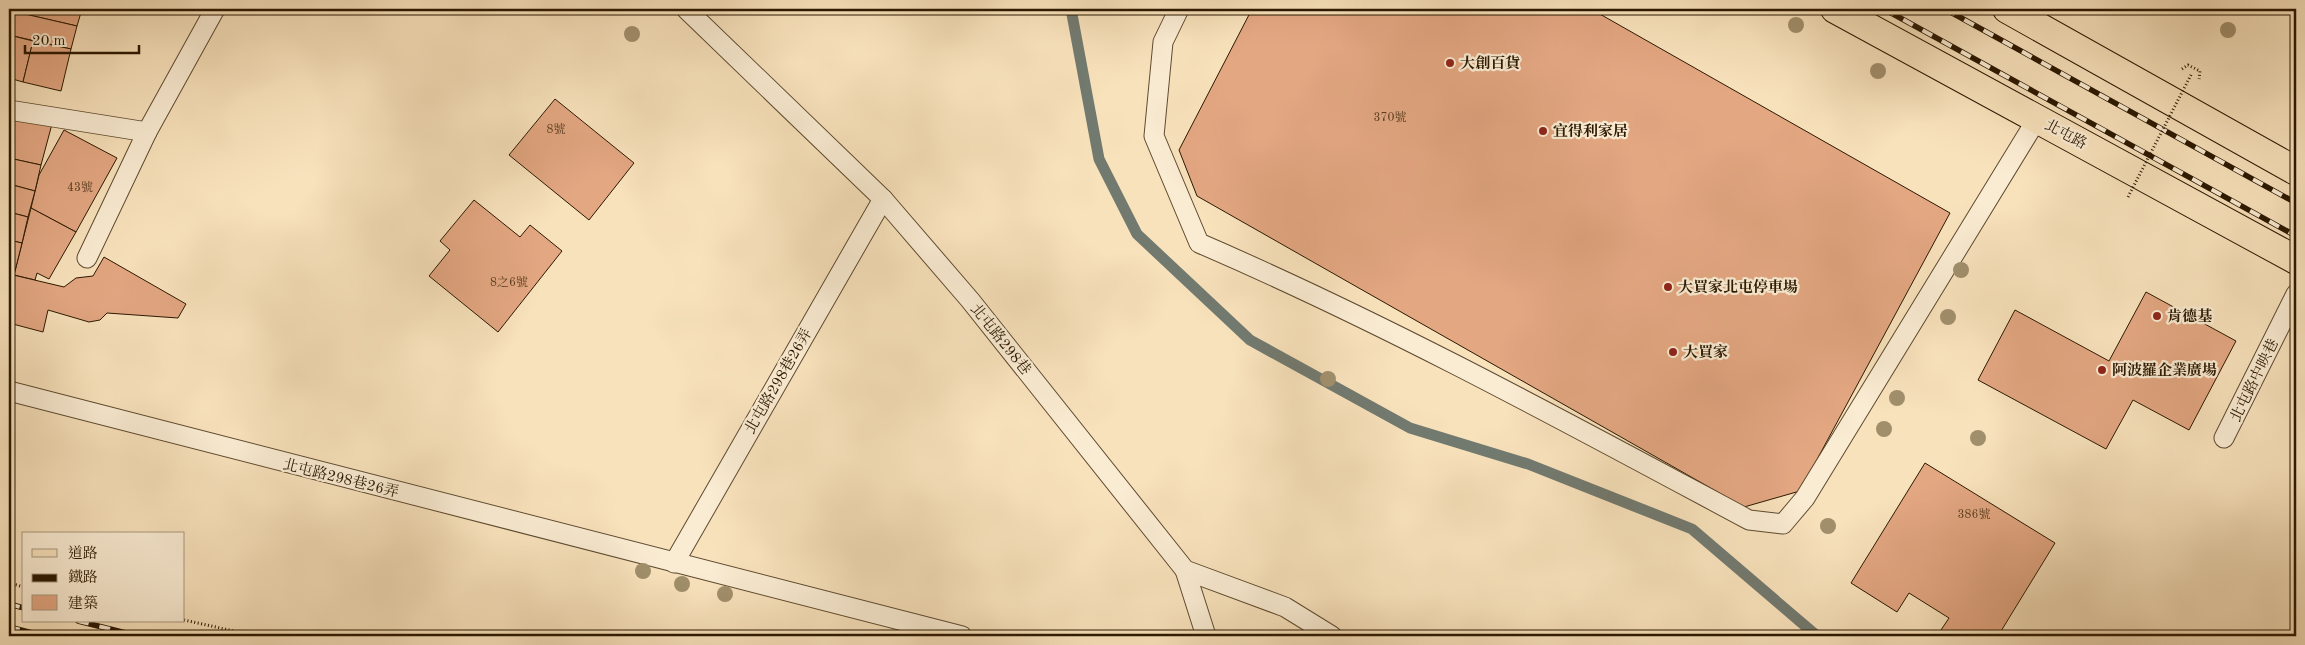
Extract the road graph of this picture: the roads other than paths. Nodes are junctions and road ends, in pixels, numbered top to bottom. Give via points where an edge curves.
1 (215, 9) edge
2 (686, 9) edge
3 (1179, 9) edge
4 (1835, 9) edge
5 (2007, 9) edge
6 (9, 110) edge
7 (2037, 119) junction
8 (147, 132) junction
9 (2296, 171) edge
10 (883, 198) junction
11 (87, 258) dead end
12 (2296, 260) edge
13 (2296, 294) edge
14 (9, 391) edge
15 (2224, 438) dead end
16 (674, 563) junction
17 (1185, 570) junction
18 (962, 636) edge
19 (1206, 636) edge
20 (1332, 636) edge

1 - 8 lane
2 - 10 lane, 北屯路298巷
3 - 7 lane via 1163,42 1154,136 1198,242 1299,287 1552,414 1749,520 1783,524 1805,498
4 - 7 main road, 北屯路
5 - 9 main road
6 - 8 lane
7 - 12 main road, 北屯路
8 - 11 lane
10 - 16 lane, 北屯路298巷26弄
10 - 17 lane, 北屯路298巷 via 970,300
13 - 15 lane, 北屯路中映巷
14 - 16 lane, 北屯路298巷26弄
16 - 18 lane, 北屯路298巷26弄
17 - 19 lane
17 - 20 lane via 1285,607

